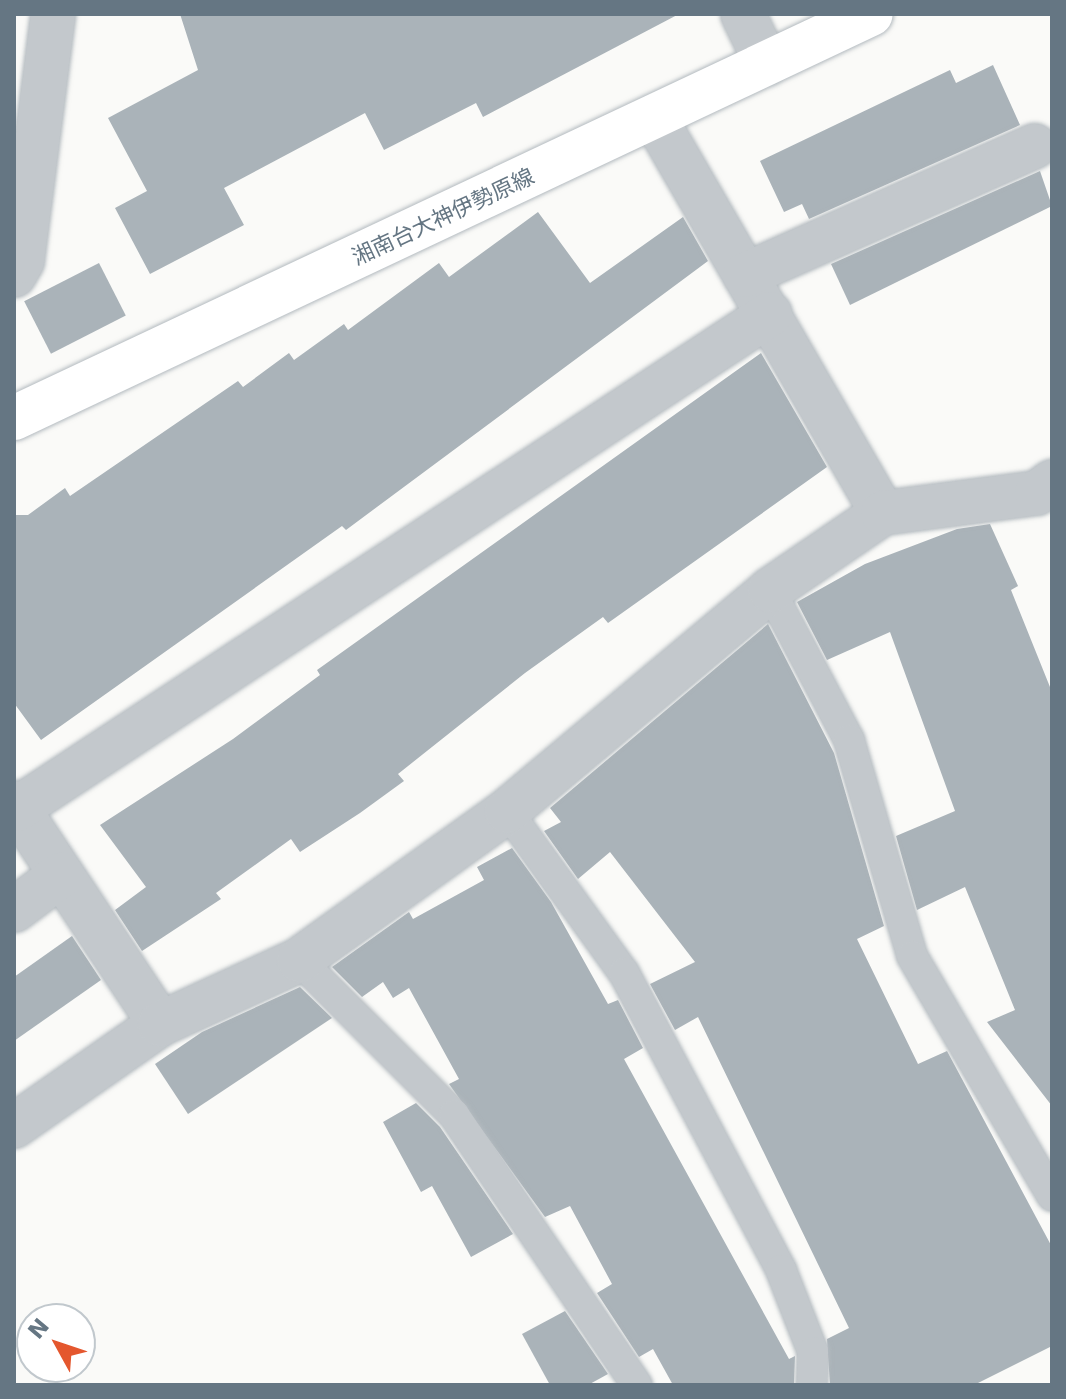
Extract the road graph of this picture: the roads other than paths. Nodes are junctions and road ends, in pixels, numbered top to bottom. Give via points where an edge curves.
1 (53, 14) edge
2 (743, 14) edge
3 (869, 14) edge
4 (767, 64) junction
5 (654, 117) junction
6 (1035, 146) dead end
7 (14, 275) edge
8 (745, 275) junction
9 (770, 314) junction
10 (14, 418) edge
11 (1052, 482) edge
12 (883, 513) junction
13 (770, 590) junction
14 (16, 806) edge
15 (507, 811) junction
16 (61, 875) junction
17 (14, 910) edge
18 (299, 960) junction
19 (160, 1024) junction
20 (14, 1126) edge
21 (1052, 1196) edge
22 (637, 1385) edge
23 (812, 1385) edge

1 - 7 street via 22,261
2 - 4 street
3 - 4 main road, 湘南台大神伊勢原線
4 - 5 main road, 湘南台大神伊勢原線
5 - 8 street
5 - 10 main road, 湘南台大神伊勢原線
6 - 8 street
8 - 9 street
9 - 12 street
9 - 14 street
11 - 12 street via 1037,493
12 - 13 street
13 - 15 street
13 - 21 lane via 849,740 912,956
14 - 16 street
15 - 18 street
15 - 23 lane via 632,987 781,1270 813,1352
16 - 17 street
16 - 19 street
18 - 19 street
18 - 22 lane via 454,1115
19 - 20 street

